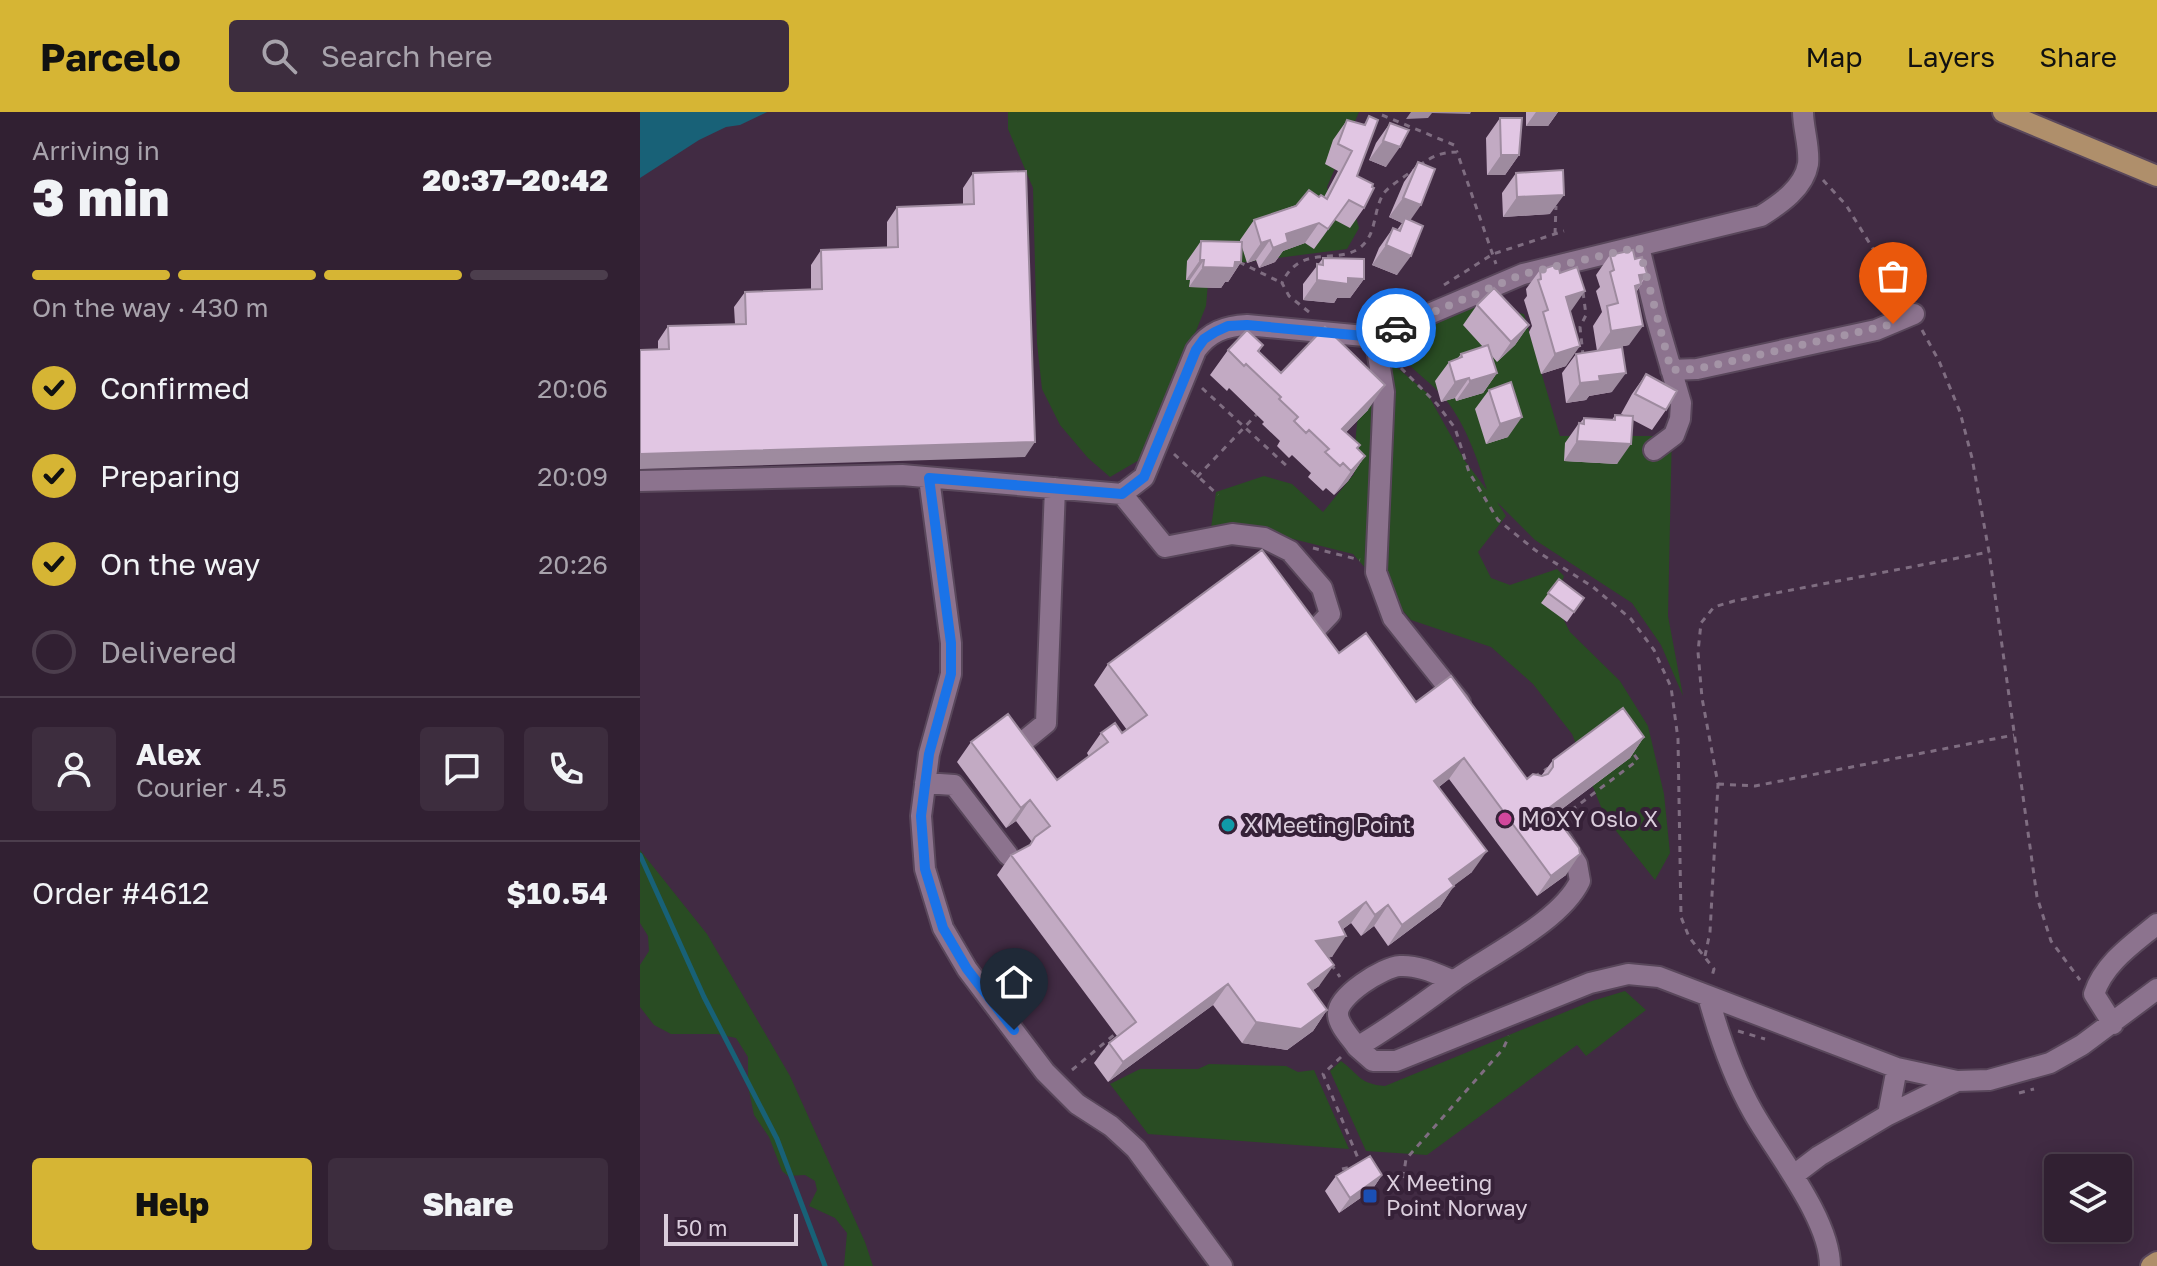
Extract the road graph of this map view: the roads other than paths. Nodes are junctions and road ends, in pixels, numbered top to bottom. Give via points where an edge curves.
1 (1803, 112) edge
2 (2003, 112) edge
3 (2157, 176) edge
4 (1639, 247) junction
5 (1914, 314) road end
6 (1380, 335) junction
7 (1671, 370) junction
8 (1654, 450) dead end
9 (929, 478) junction
10 (640, 481) edge
11 (1055, 488) junction
12 (1122, 494) junction
13 (1313, 632) edge
14 (1469, 713) edge
15 (1024, 741) edge
16 (925, 783) junction
17 (1556, 830) edge
18 (1008, 855) edge
19 (2157, 924) edge
20 (1454, 981) junction
21 (2157, 989) edge
22 (1708, 996) junction
23 (2113, 1024) junction
24 (1357, 1047) junction
25 (1897, 1068) junction
26 (1957, 1081) junction
27 (1888, 1115) junction
28 (1794, 1175) junction
29 (2157, 1262) edge
30 (1222, 1266) edge
31 (1830, 1266) edge
32 (2151, 1266) edge

1 - 4 street via 1808,164 1787,197 1761,216
2 - 3 main road
4 - 6 street via 1501,282
4 - 7 street
5 - 7 street via 1876,330
6 - 12 street via 1247,325 1228,326 1204,339 1183,376 1144,477
6 - 14 street via 1384,392 1376,572 1393,618
7 - 8 street via 1680,395 1680,419 1674,435
9 - 10 street
9 - 11 street
9 - 16 street via 951,674
11 - 12 street
11 - 15 street via 1046,723
12 - 13 street via 1165,547 1232,534 1264,538 1290,551 1322,588 1330,614
16 - 18 street via 954,785
16 - 30 street via 925,869 943,928 967,969 1045,1072 1136,1149
17 - 20 street via 1577,864 1577,888 1555,914
19 - 23 street via 2099,979 2094,994
20 - 24 street
20 - 24 street via 1428,970 1399,966 1382,971 1341,1003 1341,1024
21 - 23 street
22 - 24 street via 1659,977 1628,974 1590,983 1396,1061 1373,1061
22 - 25 street
22 - 28 street via 1731,1069
23 - 26 street via 2050,1063 1989,1080
25 - 26 street
25 - 27 street
26 - 27 street
27 - 28 street
28 - 31 street via 1829,1250
29 - 32 main road

